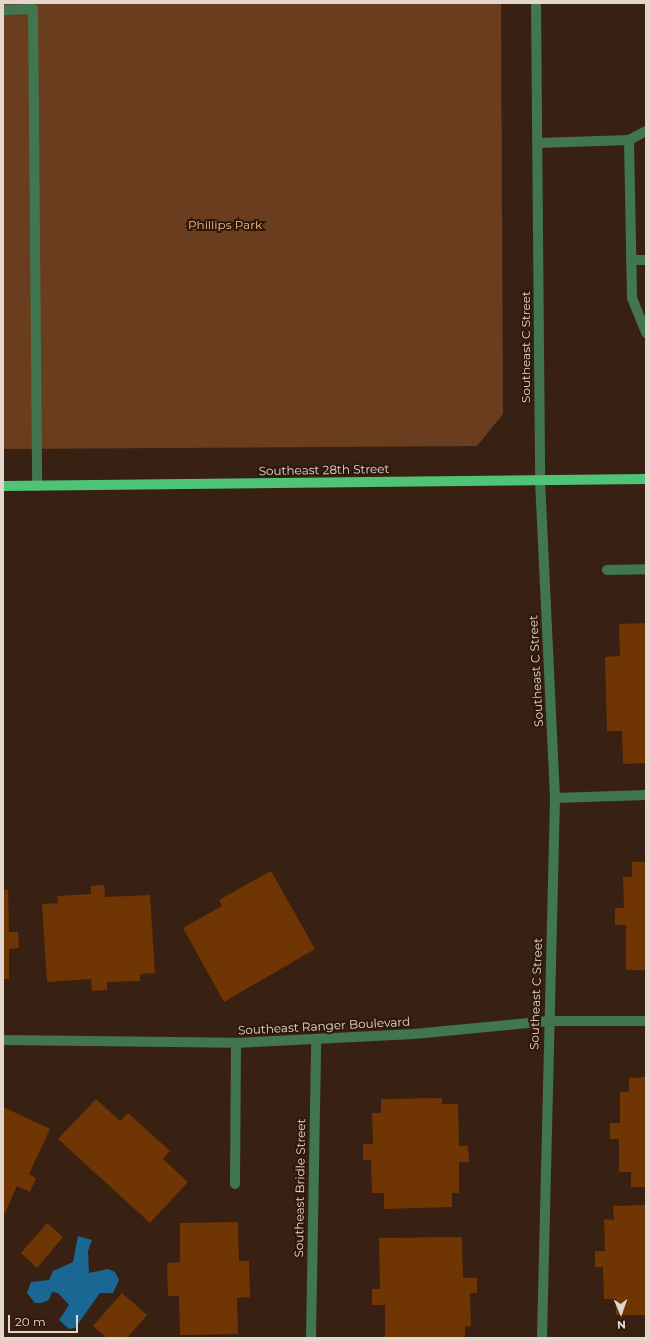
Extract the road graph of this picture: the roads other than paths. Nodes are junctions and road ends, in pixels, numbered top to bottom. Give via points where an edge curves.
1 (536, 3) edge
2 (3, 10) edge
3 (646, 131) edge
4 (629, 140) junction
5 (538, 143) junction
6 (631, 260) junction
7 (646, 260) edge
8 (646, 333) edge
9 (646, 479) edge
10 (540, 480) junction
11 (3, 486) edge
12 (37, 486) junction
13 (646, 569) edge
14 (608, 570) dead end
15 (646, 795) edge
16 (555, 798) junction
17 (548, 1021) junction
18 (646, 1021) edge
19 (316, 1039) junction
20 (3, 1040) edge
21 (236, 1043) junction
22 (235, 1184) dead end
23 (311, 1338) edge
24 (542, 1338) edge

1 - 5 street, Southeast C Street
2 - 12 street via 33,10
3 - 4 street
4 - 5 street
4 - 6 street
5 - 10 street, Southeast C Street
6 - 7 street
6 - 8 street via 632,298
9 - 10 main road, Southeast 28th Street
10 - 12 main road, Southeast 28th Street
10 - 16 street, Southeast C Street
11 - 12 main road, Southeast 28th Street
13 - 14 street
15 - 16 street
16 - 17 street, Southeast C Street
17 - 18 street, Southeast Ranger Boulevard
17 - 19 street, Southeast Ranger Boulevard via 414,1034
17 - 24 street, Southeast C Street
19 - 21 street, Southeast Ranger Boulevard
19 - 23 street, Southeast Bridle Street
20 - 21 street, Southeast Ranger Boulevard
21 - 22 street

